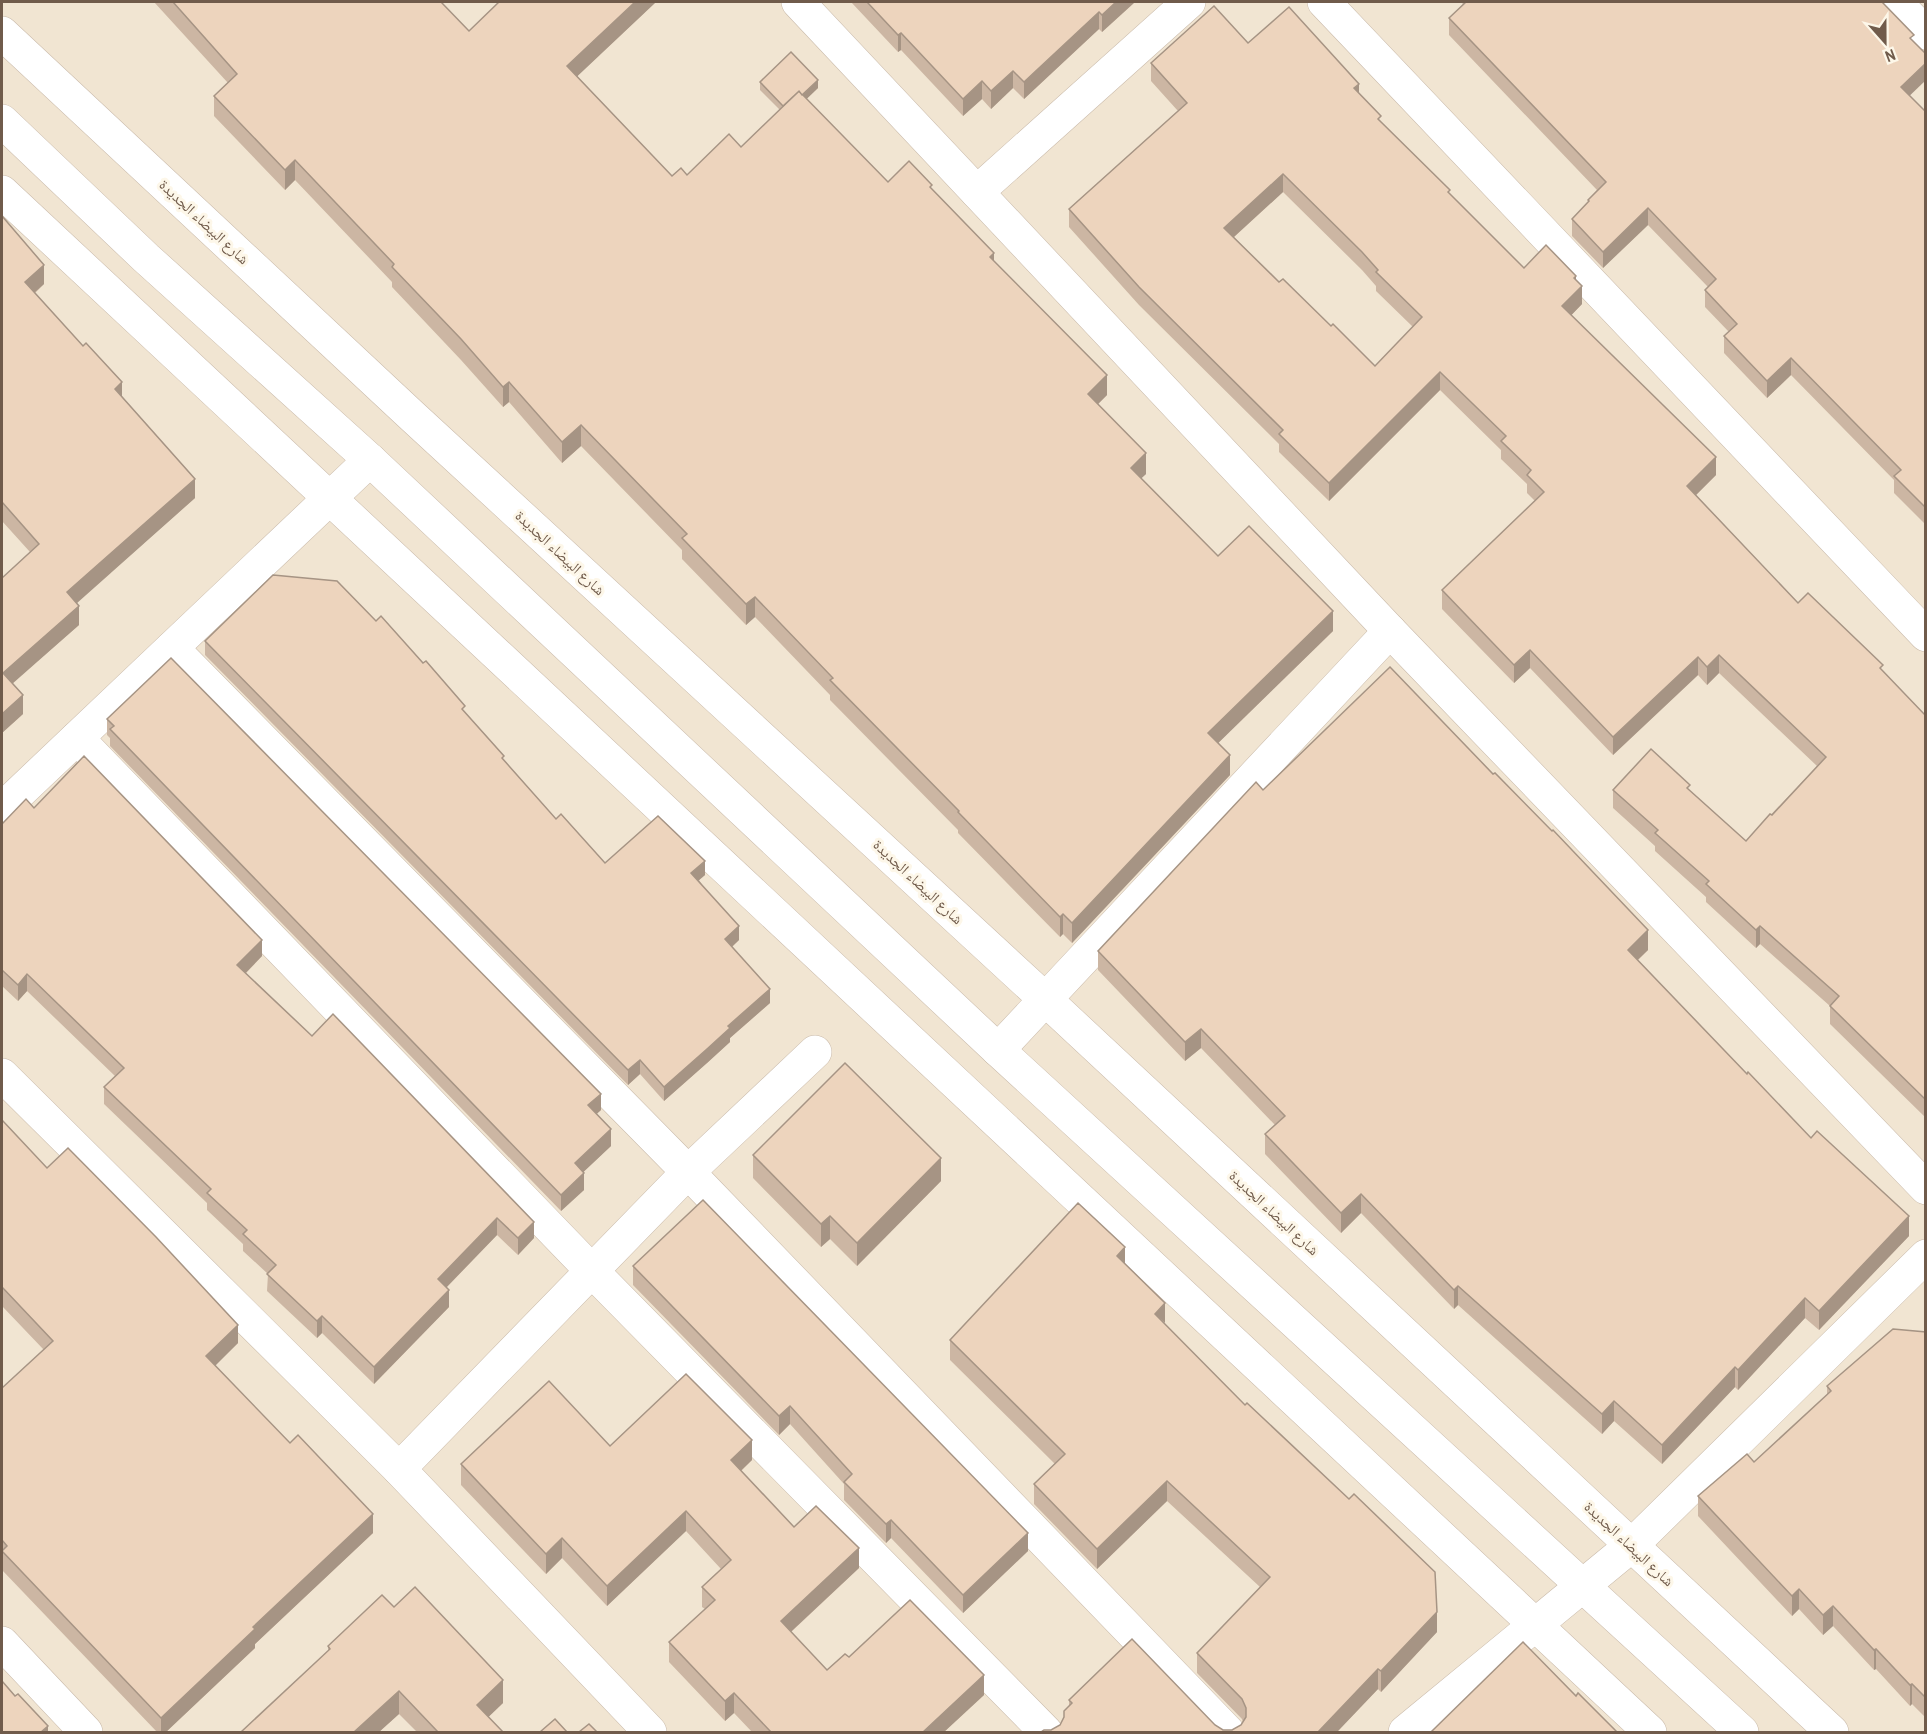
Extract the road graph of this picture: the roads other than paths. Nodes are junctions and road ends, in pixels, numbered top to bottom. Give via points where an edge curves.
1 (798, 2) edge
2 (1189, 2) edge
3 (1323, 2) edge
4 (1895, 2) edge
5 (2, 33) edge
6 (1926, 33) edge
7 (2, 121) edge
8 (2, 192) edge
9 (977, 192) junction
10 (370, 460) junction
11 (329, 499) junction
12 (1390, 632) junction
13 (1926, 635) edge
14 (172, 648) junction
15 (77, 738) junction
16 (2, 810) edge
17 (1046, 1000) junction
18 (998, 1050) junction
19 (816, 1052) dead end
20 (2, 1076) edge
21 (688, 1172) junction
22 (1926, 1188) edge
23 (1926, 1256) edge
24 (591, 1270) junction
25 (399, 1469) junction
26 (1631, 1546) junction
27 (1581, 1586) junction
28 (1534, 1625) junction
29 (2, 1643) edge
30 (86, 1732) edge
31 (650, 1732) edge
32 (1046, 1732) edge
33 (1228, 1732) edge
34 (1405, 1732) edge
35 (1650, 1732) edge
36 (1742, 1732) edge
37 (1832, 1732) edge

1 - 9 street
2 - 9 street
3 - 13 street
4 - 6 street
5 - 17 street, شارع البيضاء الجديدة
7 - 10 street via 146,258
8 - 11 street
9 - 12 street
10 - 11 street
10 - 18 street
11 - 14 street
11 - 28 street
12 - 17 street
12 - 22 street
14 - 15 street
14 - 21 street
15 - 16 street
15 - 24 street
17 - 18 street
17 - 26 street, شارع البيضاء الجديدة
18 - 27 street
19 - 21 street
20 - 25 street
21 - 24 street
21 - 33 street
23 - 26 street
24 - 25 street
24 - 32 street
25 - 31 street
26 - 27 street
26 - 37 street, شارع البيضاء الجديدة
27 - 28 street
27 - 36 street
28 - 34 street
28 - 35 street
29 - 30 street

